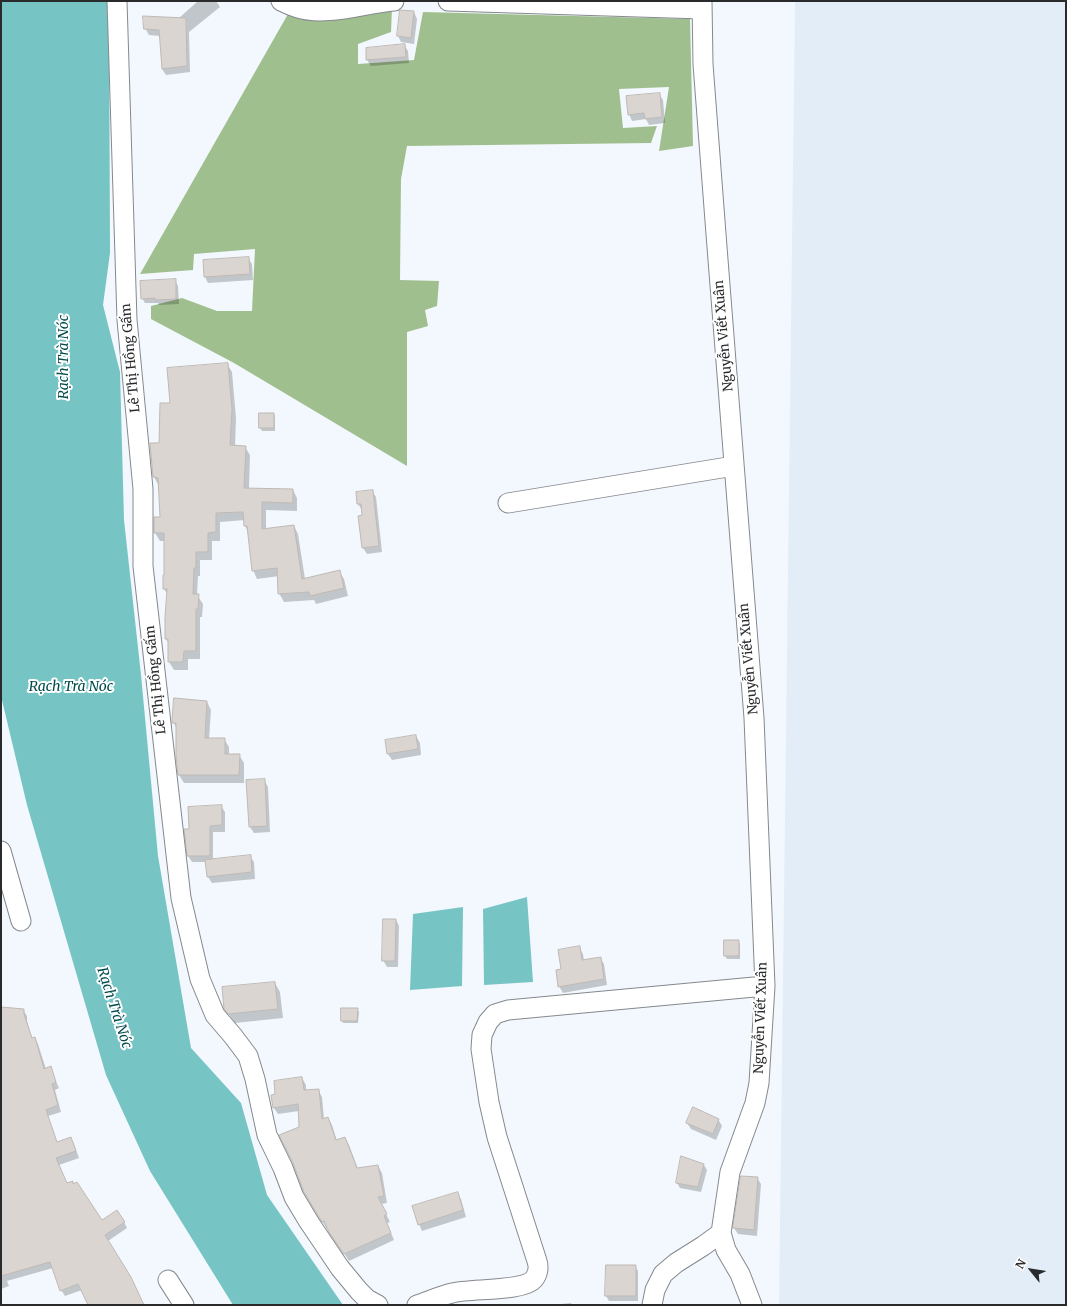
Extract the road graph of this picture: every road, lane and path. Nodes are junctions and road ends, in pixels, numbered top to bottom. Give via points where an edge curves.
1 (117, 1) edge
2 (281, 1) edge
3 (394, 1) edge
4 (448, 1) edge
5 (702, 5) edge
6 (734, 466) junction
7 (508, 503) dead end
8 (1, 851) edge
9 (21, 921) dead end
10 (765, 986) junction
11 (721, 1233) junction
12 (168, 1280) dead end
13 (184, 1305) edge
14 (378, 1305) edge
15 (417, 1305) edge
16 (652, 1305) edge
17 (752, 1305) edge

1 - 14 street, Lê Thị Hồng Gấm via 127,320 143,489 143,566 181,898 200,979 215,1015 248,1056 267,1135 294,1197 340,1268 367,1299
2 - 3 street via 300,9 317,11
4 - 5 street
5 - 6 street, Nguyễn Viết Xuân via 703,64
6 - 7 street
6 - 10 street, Nguyễn Viết Xuân via 754,718
8 - 9 street
10 - 11 street, Nguyễn Viết Xuân via 759,1083 755,1103 730,1172
10 - 15 street via 508,1010 495,1014 482,1035 481,1049 489,1102 537,1261 538,1272 534,1280 526,1284 453,1292
11 - 16 street via 663,1274 655,1290
11 - 17 street, Nguyễn Viết Xuân via 726,1250 740,1274
12 - 13 street

